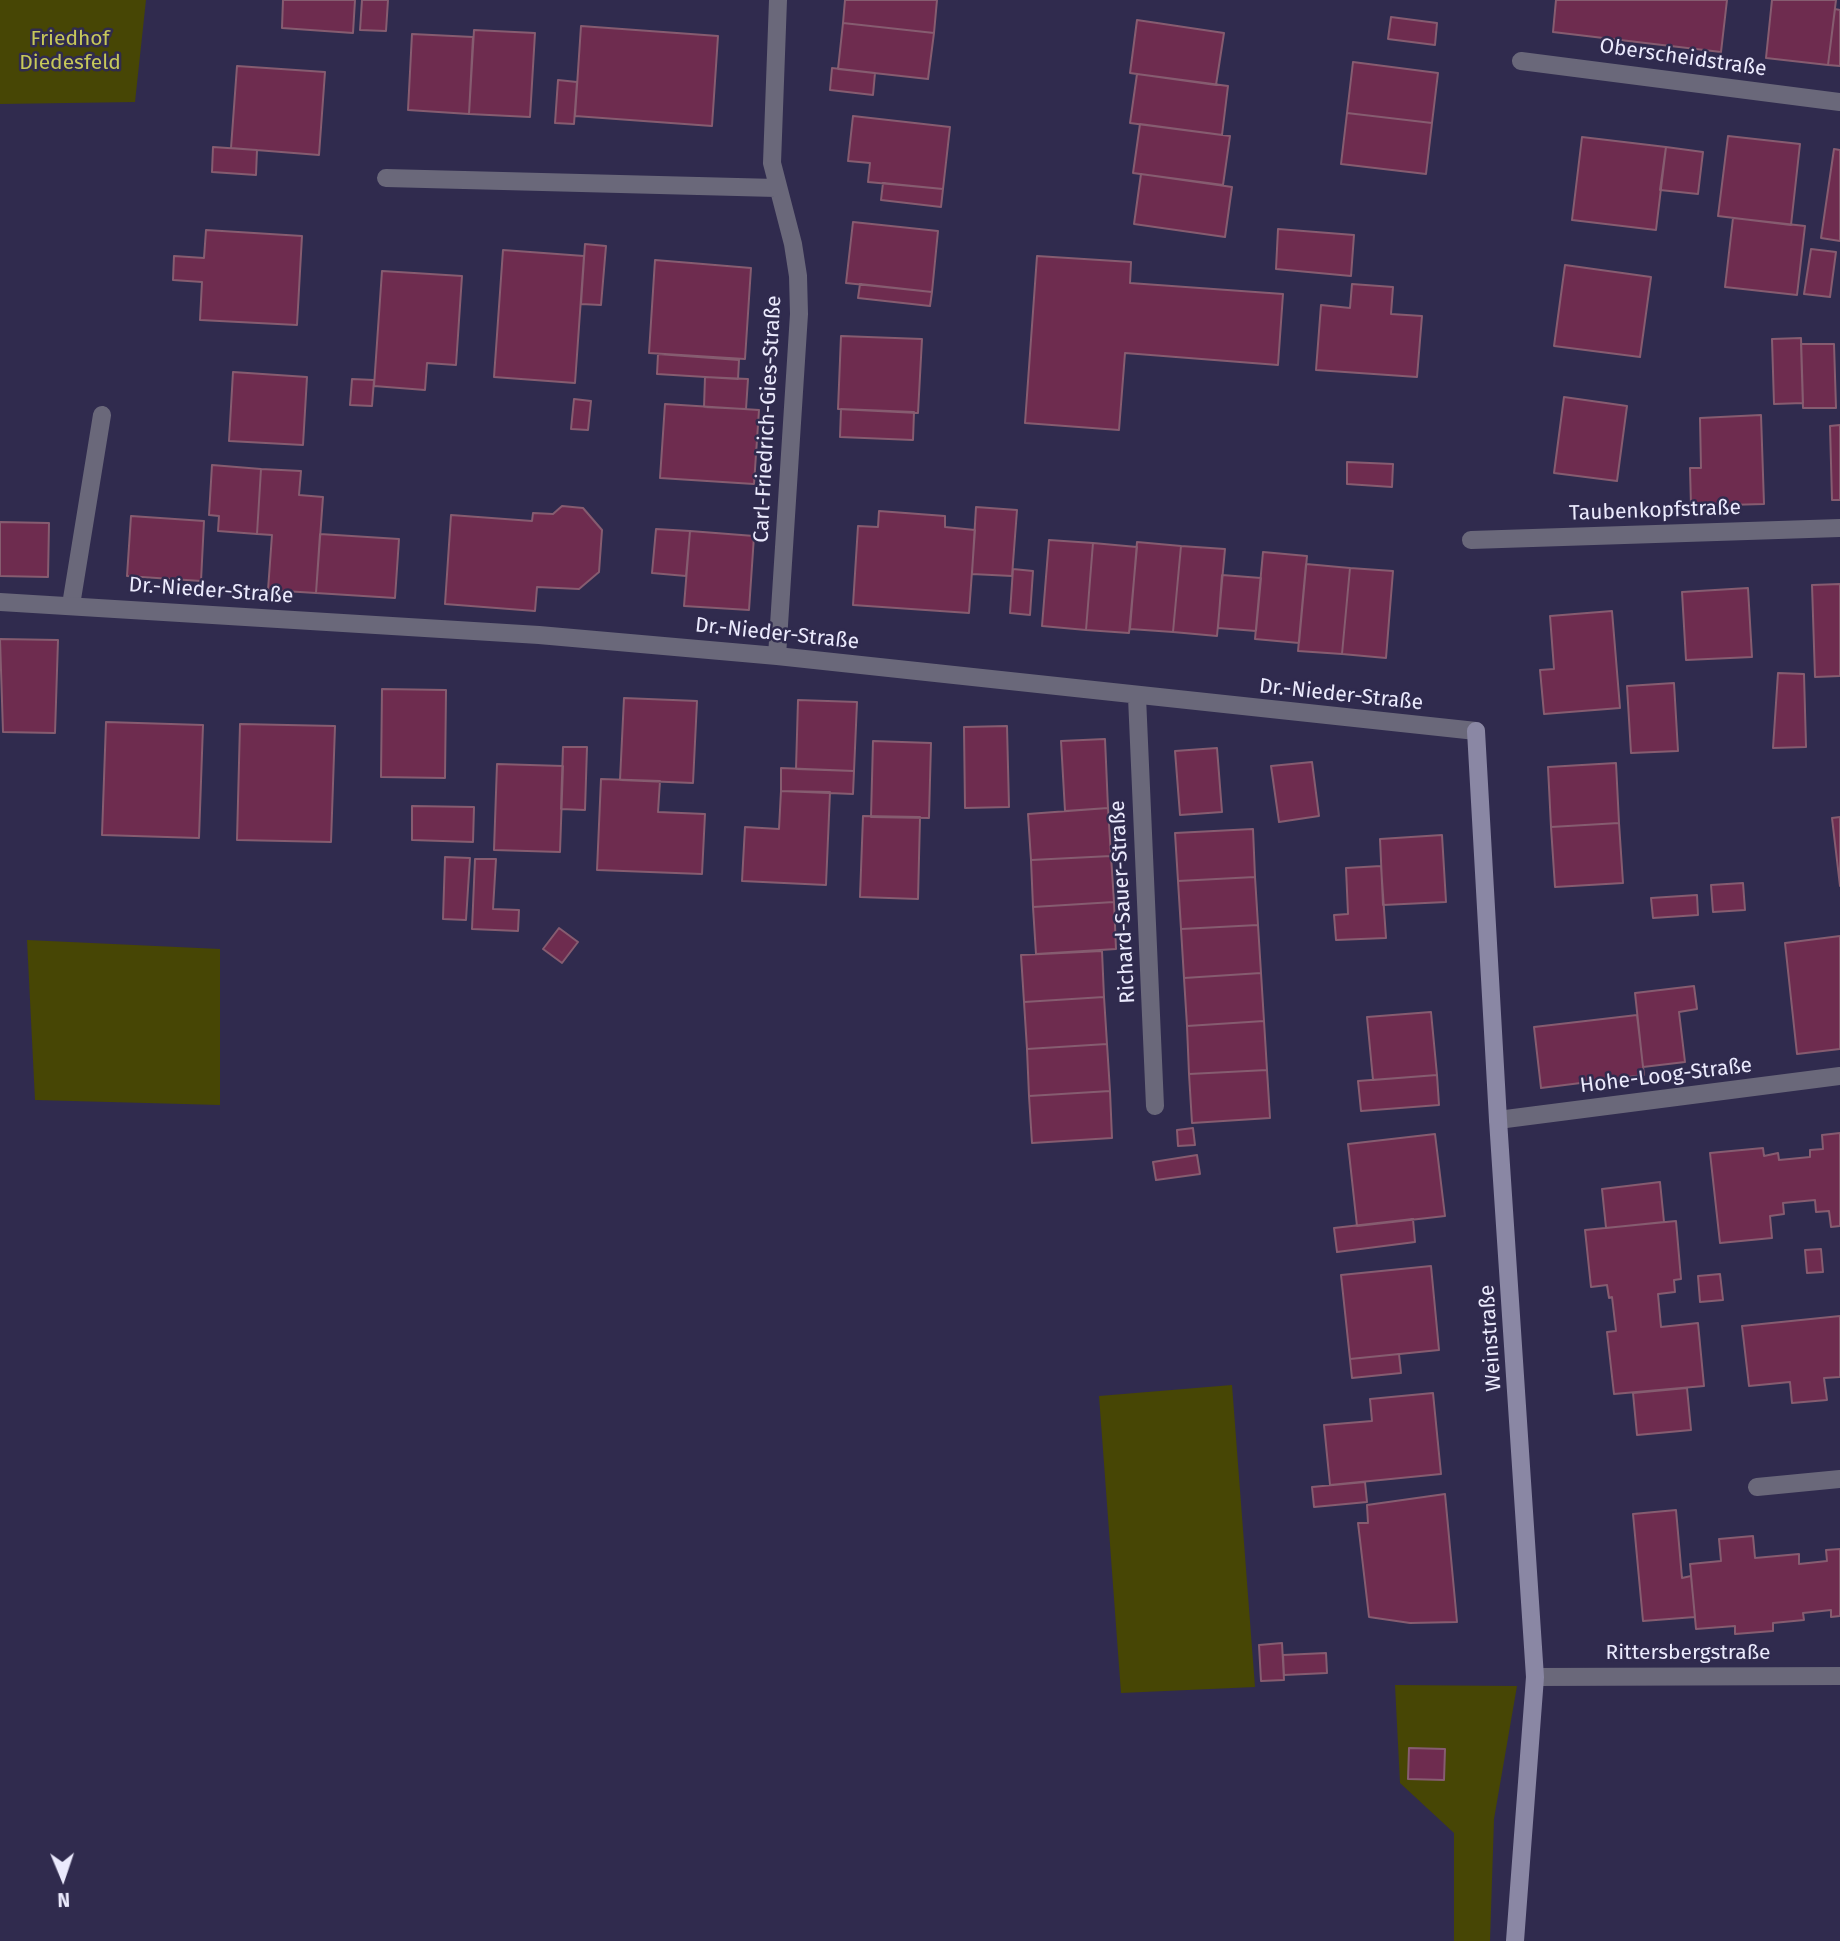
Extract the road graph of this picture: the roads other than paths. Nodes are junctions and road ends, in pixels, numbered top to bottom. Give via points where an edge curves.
1 (778, 0) edge
2 (1521, 61) dead end
3 (1840, 102) edge
4 (386, 177) dead end
5 (776, 188) junction
6 (103, 415) dead end
7 (1840, 528) edge
8 (1471, 540) dead end
9 (0, 603) edge
10 (71, 605) junction
11 (777, 656) junction
12 (1137, 696) junction
13 (1476, 731) joint
14 (1840, 1076) edge
15 (1155, 1106) dead end
16 (1498, 1120) junction
17 (1840, 1479) edge
18 (1757, 1487) dead end
19 (1840, 1676) edge
20 (1535, 1677) junction
21 (1515, 1941) edge

1 - 5 street, Carl-Friedrich-Gies-Straße via 772,163
2 - 3 street, Oberscheidstraße
4 - 5 street
5 - 11 street, Carl-Friedrich-Gies-Straße via 793,244 799,314
6 - 10 street
7 - 8 street, Taubenkopfstraße
9 - 10 street, Dr.-Nieder-Straße
10 - 11 street, Dr.-Nieder-Straße via 540,635
11 - 12 street, Dr.-Nieder-Straße
12 - 13 street, Dr.-Nieder-Straße
12 - 15 street, Richard-Sauer-Straße
13 - 16 street, Weinstraße
14 - 16 street, Hohe-Loog-Straße
16 - 20 street, Weinstraße
17 - 18 street
19 - 20 street, Rittersbergstraße
20 - 21 street, Weinstraße

